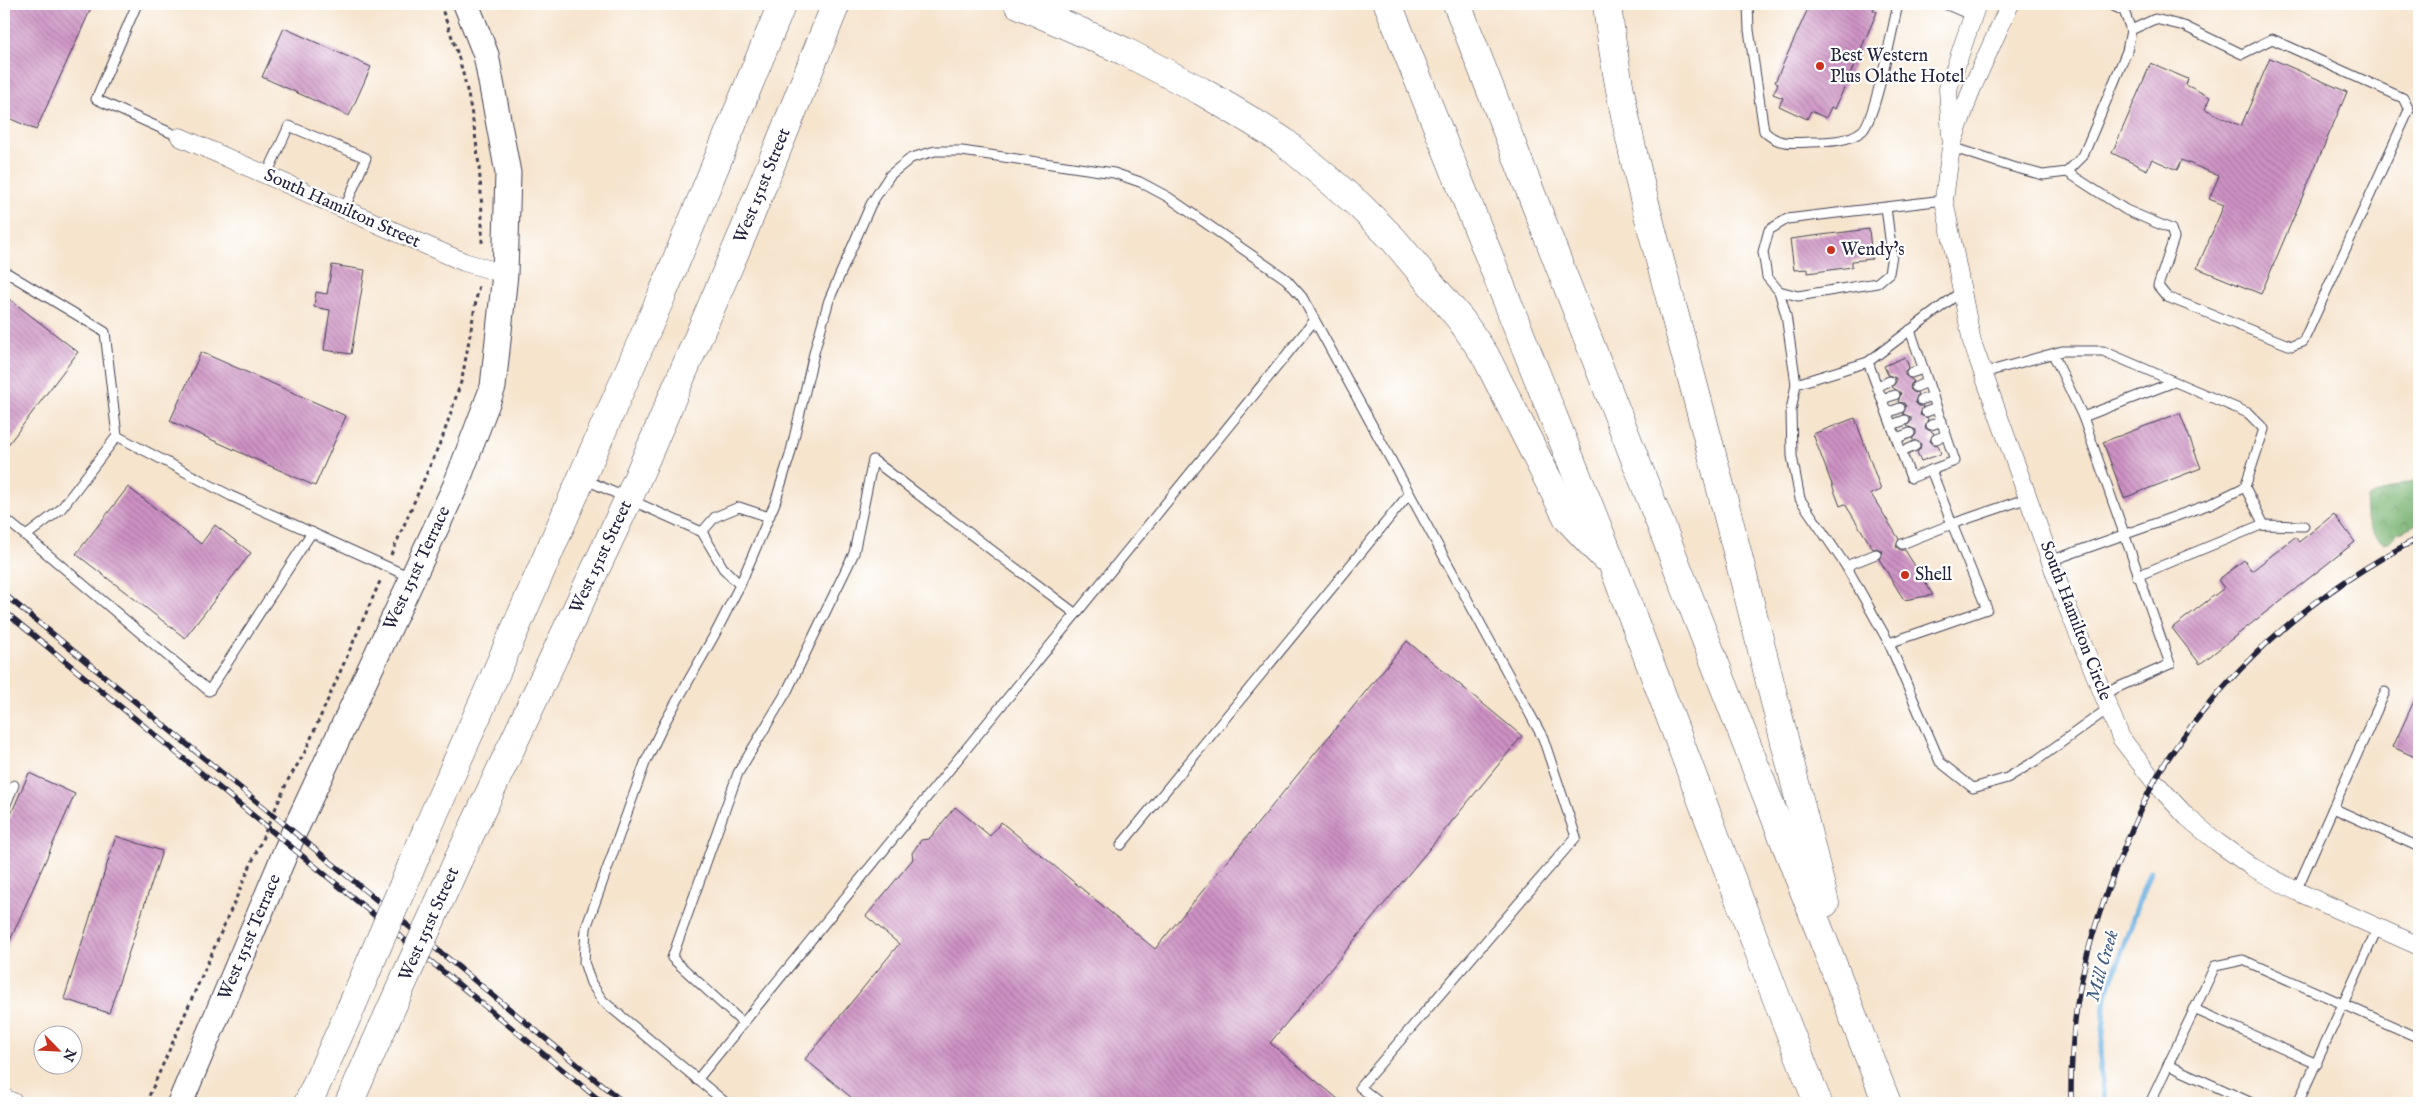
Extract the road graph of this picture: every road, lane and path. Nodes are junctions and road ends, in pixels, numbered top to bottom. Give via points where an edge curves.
1 (136, 4) edge
2 (440, 4) edge
3 (466, 4) edge
4 (782, 4) edge
5 (836, 4) edge
6 (1018, 4) edge
7 (1388, 4) edge
8 (1456, 4) edge
9 (1607, 4) edge
10 (1748, 4) edge
11 (1900, 4) edge
12 (1945, 4) edge
13 (2010, 4) edge
14 (2108, 4) edge
15 (1975, 10) edge
16 (2131, 30) junction
17 (180, 137) joint
18 (1952, 147) junction
19 (2067, 172) junction
20 (266, 176) junction
21 (1944, 200) junction
22 (1886, 206) junction
23 (344, 210) junction
24 (481, 267) junction
25 (4, 271) edge
26 (505, 274) junction
27 (1779, 291) junction
28 (1962, 291) junction
29 (1314, 321) junction
30 (1910, 330) junction
31 (2053, 354) junction
32 (1868, 362) junction
33 (1923, 369) junction
34 (1911, 373) dead end
35 (1983, 373) junction
36 (1890, 381) dead end
37 (1928, 382) junction
38 (2174, 382) junction
39 (1796, 384) junction
40 (1877, 386) junction
41 (1916, 387) dead end
42 (1895, 395) dead end
43 (1933, 396) junction
44 (1882, 400) junction
45 (1921, 400) dead end
46 (1900, 408) dead end
47 (1937, 408) junction
48 (1926, 412) dead end
49 (1887, 413) junction
50 (2083, 417) junction
51 (1905, 420) dead end
52 (1942, 421) junction
53 (1892, 425) junction
54 (1931, 426) dead end
55 (1910, 433) dead end
56 (1946, 435) junction
57 (117, 436) junction
58 (1896, 438) junction
59 (1936, 439) dead end
60 (1915, 446) dead end
61 (1902, 452) junction
62 (1931, 470) junction
63 (582, 477) junction
64 (2245, 487) junction
65 (1409, 494) junction
66 (2028, 498) junction
67 (628, 500) junction
68 (769, 517) junction
69 (4, 518) edge
70 (1952, 524) junction
71 (2264, 525) junction
72 (2304, 526) dead end
73 (312, 532) junction
74 (702, 532) junction
75 (2122, 535) junction
76 (26, 536) junction
77 (1902, 544) dead end
78 (1876, 554) dead end
79 (2050, 561) junction
80 (387, 566) junction
81 (1846, 566) junction
82 (1614, 568) junction
83 (2137, 576) junction
84 (413, 578) junction
85 (740, 585) junction
86 (1076, 614) junction
87 (1888, 644) junction
88 (2385, 692) dead end
89 (2106, 701) junction
90 (14, 785) dead end
91 (2332, 808) junction
92 (4, 809) edge
93 (1121, 845) dead end
94 (2419, 847) edge
95 (2296, 891) junction
96 (2378, 927) junction
97 (2419, 946) edge
98 (2343, 1004) junction
99 (1851, 1009) junction
100 (2194, 1009) junction
101 (743, 1023) junction
102 (2419, 1038) edge
103 (2317, 1064) junction
104 (2168, 1065) junction
105 (697, 1080) junction
106 (4, 1098) edge
107 (15, 1103) edge
108 (146, 1103) edge
109 (180, 1103) edge
110 (308, 1103) edge
111 (349, 1103) edge
112 (726, 1103) edge
113 (1380, 1103) edge
114 (1818, 1103) edge
115 (1887, 1103) edge
116 (2150, 1103) edge
117 (2252, 1103) edge
118 (2298, 1103) edge

1 - 17 lane via 96,99
2 - 24 path via 460,62 477,144 482,217
3 - 26 street, West 151st Terrace via 486,54 508,173
4 - 63 main road via 662,295
5 - 67 main road, West 151st Street via 744,231
6 - 82 main road via 1124,51 1242,115 1283,141 1359,204 1394,240 1461,320 1485,355 1568,519
7 - 82 main road
8 - 99 main road
9 - 99 main road via 1614,65 1639,176 1733,533
10 - 11 lane via 1764,131 1771,139 1782,143 1845,139 1864,130 1873,109
12 - 15 lane
13 - 18 street, South Hamilton Circle via 1972,88
14 - 16 lane via 2124,11
15 - 18 street, South Hamilton Circle via 1948,90
16 - 19 lane via 2127,51 2082,156
16 - 19 lane via 2155,19 2184,26 2242,54 2272,39 2403,98 2409,110 2303,342 2291,346 2167,297 2158,286 2174,238 2171,229 2126,210
17 - 20 street, South Hamilton Street
18 - 19 lane via 2043,175
18 - 21 street, South Hamilton Circle
20 - 23 street, South Hamilton Street
20 - 23 lane via 289,126 366,158
21 - 22 lane
21 - 28 street, South Hamilton Circle
22 - 27 lane via 1892,255 1889,272 1877,283 1798,296
22 - 27 lane via 1787,218 1769,230 1762,252 1767,277
23 - 24 street, South Hamilton Street
24 - 26 street, South Hamilton Street
24 - 80 path via 462,379 443,436
25 - 57 lane via 105,332
26 - 84 street, West 151st Terrace via 493,387 455,487
27 - 39 lane via 1786,315
28 - 30 lane
28 - 35 street, South Hamilton Circle via 1972,342
29 - 65 lane
29 - 68 lane via 1302,297 1286,280 1168,197 1140,182 1114,173 962,151 935,151 912,158 890,174 871,204 829,300 790,455
29 - 86 lane
30 - 32 lane
30 - 33 lane
31 - 35 lane
31 - 38 lane via 2103,351
31 - 50 lane
32 - 39 lane
32 - 40 lane
33 - 34 lane
33 - 37 lane
35 - 66 street, South Hamilton Circle
36 - 40 lane
37 - 41 lane
37 - 43 lane
38 - 50 lane
38 - 64 lane via 2248,413 2264,429
39 - 81 lane via 1791,412 1792,456 1800,499
40 - 44 lane
42 - 44 lane
43 - 45 lane
43 - 47 lane
44 - 49 lane
46 - 49 lane
47 - 48 lane
47 - 52 lane
49 - 53 lane
50 - 75 lane
51 - 53 lane
52 - 54 lane
52 - 56 lane
53 - 58 lane
55 - 58 lane
56 - 59 lane
56 - 62 lane via 1955,461
57 - 73 lane via 231,496
57 - 76 lane via 61,509
58 - 61 lane
60 - 61 lane
61 - 62 lane via 1911,478
62 - 70 lane
63 - 67 lane
63 - 110 main road, bridge
64 - 71 lane
64 - 75 lane via 2210,504
65 - 93 lane
65 - 113 lane via 1542,738 1576,837 1360,1087
66 - 70 lane
66 - 79 street, South Hamilton Circle
67 - 74 lane
67 - 111 main road, West 151st Street, bridge via 458,860
68 - 74 lane via 739,507 715,517
68 - 85 lane
69 - 76 lane
70 - 77 lane
70 - 87 lane via 1987,609
71 - 72 lane
71 - 83 lane
73 - 76 lane via 209,691
73 - 80 lane
74 - 85 lane via 723,568
75 - 79 lane
75 - 83 lane
78 - 81 lane
79 - 89 street, South Hamilton Circle
80 - 84 lane
80 - 108 path via 304,754 276,807
81 - 87 lane
82 - 114 main road
83 - 89 lane via 2170,664
84 - 109 street, West 151st Terrace via 294,832
85 - 105 lane via 645,763 586,928 584,962 591,983 603,1001
86 - 101 lane
86 - 101 lane via 873,460 854,553 787,691 738,773 672,958
87 - 89 lane via 1940,762 1973,788 2007,778 2037,760
88 - 91 lane
89 - 95 street, South Hamilton Circle via 2121,738 2187,817 2252,867
90 - 92 lane
91 - 94 lane
91 - 95 lane
95 - 96 street, South Hamilton Circle
96 - 97 street, South Hamilton Circle
96 - 98 lane
98 - 100 lane via 2243,960 2214,966
98 - 102 lane
98 - 103 lane
99 - 115 main road
100 - 103 lane
100 - 104 lane
101 - 105 lane
103 - 118 lane
104 - 116 lane
104 - 117 lane
105 - 112 lane
106 - 107 street

